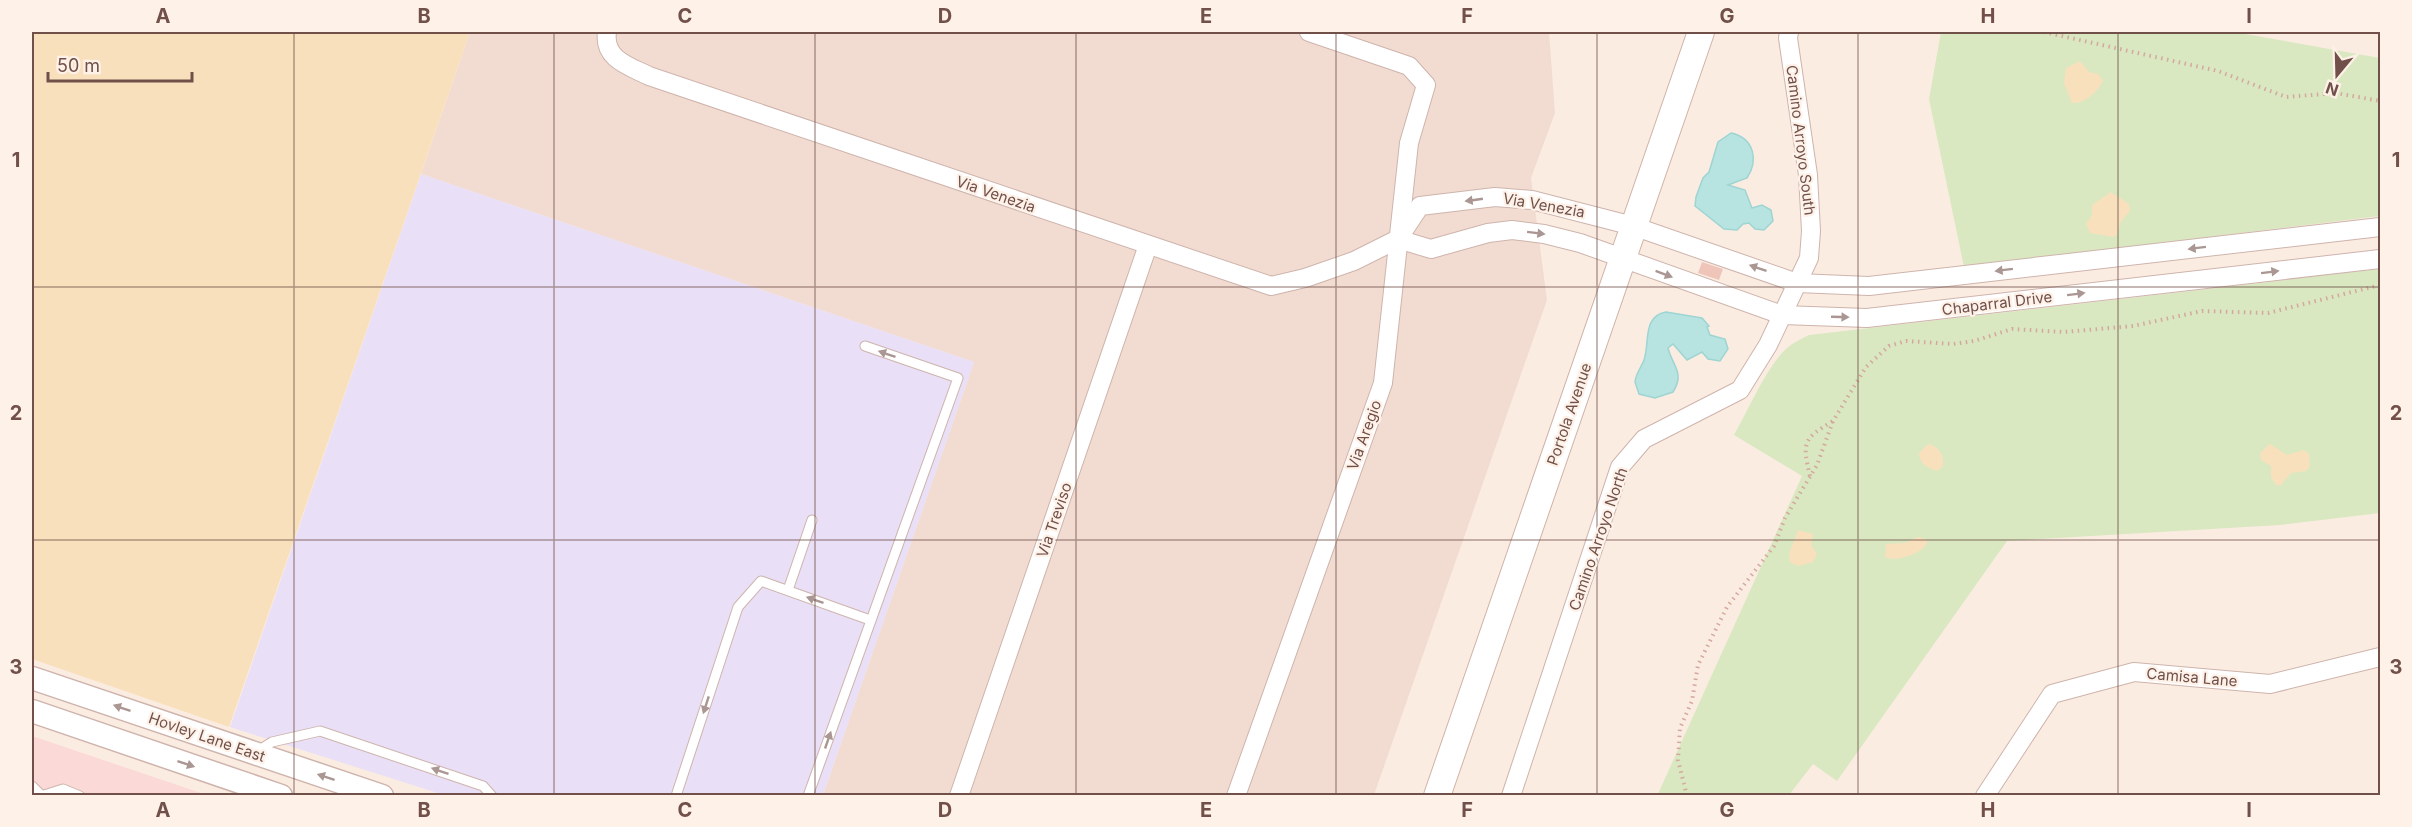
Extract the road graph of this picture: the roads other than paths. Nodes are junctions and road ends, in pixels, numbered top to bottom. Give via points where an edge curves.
1 (1309, 32) edge
2 (1701, 32) edge
3 (1790, 32) edge
4 (607, 36) edge
5 (1634, 226) junction
6 (2380, 226) edge
7 (1398, 239) junction
8 (1148, 245) junction
9 (1622, 258) junction
10 (2380, 259) edge
11 (1797, 283) junction
12 (1782, 315) junction
13 (865, 346) dead end
14 (812, 520) dead end
15 (788, 591) junction
16 (870, 620) junction
17 (2380, 657) edge
18 (32, 678) edge
19 (32, 711) edge
20 (254, 753) junction
21 (32, 786) edge
22 (41, 795) edge
23 (80, 795) edge
24 (281, 795) edge
25 (382, 795) edge
26 (492, 795) edge
27 (676, 795) edge
28 (808, 795) edge
29 (959, 795) edge
30 (1236, 795) edge
31 (1437, 795) edge
32 (1511, 795) edge
33 (1985, 795) edge

1 - 7 street, Via Aregio via 1409,66 1426,85 1409,143
2 - 5 main road, Portola Avenue
3 - 11 street, Camino Arroyo South via 1812,231 1809,258
4 - 8 street, Via Venezia via 615,60 649,76
5 -> 7 street, Via Venezia via 1532,200 1495,197 1420,206
5 - 9 main road, Portola Avenue
11 -> 5 street, Chaparral Drive
6 -> 11 street, Chaparral Drive via 1869,286
7 - 8 street, Via Venezia via 1354,261 1271,286
7 -> 9 street, Via Venezia via 1431,249 1512,230 1580,243
7 - 30 street, Via Aregio via 1383,383
8 - 29 street, Via Treviso
9 -> 12 street, Chaparral Drive
9 - 31 main road, Portola Avenue
12 -> 10 street, Chaparral Drive via 1867,318
11 - 12 street, Camino Arroyo North
12 - 32 street, Camino Arroyo North via 1740,390 1644,439 1620,467
16 -> 13 lane via 958,378
14 - 15 lane
16 -> 15 lane
15 -> 27 lane via 761,581 738,607
28 -> 16 lane
17 - 33 street, Camisa Lane via 2270,684 2134,672 2052,694
20 -> 18 street, Hovley Lane East
19 -> 24 street, Hovley Lane East
25 -> 20 street, Hovley Lane East
26 -> 20 lane via 483,786 320,731 272,742
21 - 22 lane
22 - 23 lane via 63,789

